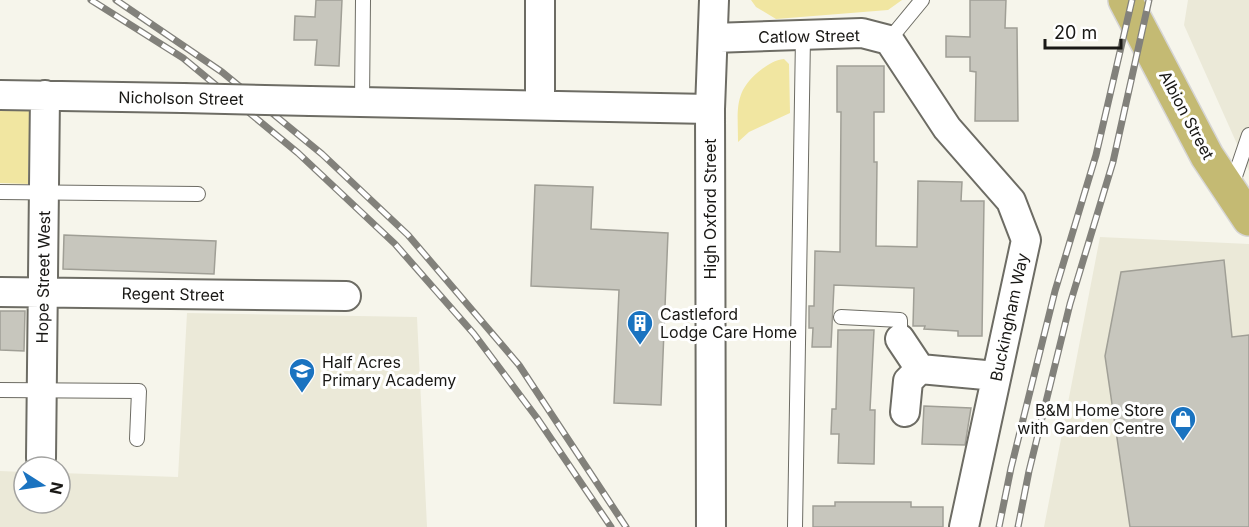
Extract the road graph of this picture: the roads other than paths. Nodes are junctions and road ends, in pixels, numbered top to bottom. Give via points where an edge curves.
1 (363, 0) edge
2 (540, 0) edge
3 (714, 0) edge
4 (922, 0) edge
5 (1128, 4) edge
6 (803, 37) junction
7 (713, 38) junction
8 (889, 40) junction
9 (0, 95) edge
10 (45, 95) junction
11 (362, 101) junction
12 (540, 105) junction
13 (710, 109) junction
14 (1249, 135) edge
15 (1230, 189) junction
16 (0, 192) edge
17 (44, 193) junction
18 (198, 195) dead end
19 (1249, 219) edge
20 (0, 292) edge
21 (43, 292) junction
22 (346, 296) dead end
23 (841, 317) dead end
24 (900, 339) joint
25 (920, 369) junction
26 (996, 376) junction
27 (0, 390) edge
28 (42, 390) junction
29 (905, 412) dead end
30 (137, 439) dead end
31 (41, 455) edge
32 (711, 527) edge
33 (795, 527) edge
34 (964, 527) edge

1 - 11 lane
2 - 12 street
3 - 7 street, High Oxford Street
4 - 8 lane
5 - 15 main road, Albion Street via 1207,156
6 - 7 street, Catlow Street
6 - 8 street, Catlow Street via 862,33
6 - 33 lane
7 - 13 street, High Oxford Street
8 - 26 street, Buckingham Way via 947,128 1011,201 1026,240
9 - 10 street, Nicholson Street
10 - 11 street, Nicholson Street, bridge
10 - 17 street, Hope Street West
11 - 12 street, Nicholson Street
12 - 13 street, Nicholson Street
13 - 32 street, High Oxford Street
14 - 15 lane
15 - 19 main road, Albion Street
16 - 17 lane
17 - 18 lane
17 - 21 street, Hope Street West
20 - 21 street, Regent Street
21 - 22 street, Regent Street
21 - 28 street, Hope Street West
23 - 24 lane via 900,320
24 - 25 street
25 - 26 street
25 - 29 street via 908,381
26 - 34 street, Buckingham Way
27 - 28 lane
28 - 30 lane via 139,391
28 - 31 street, Hope Street West

